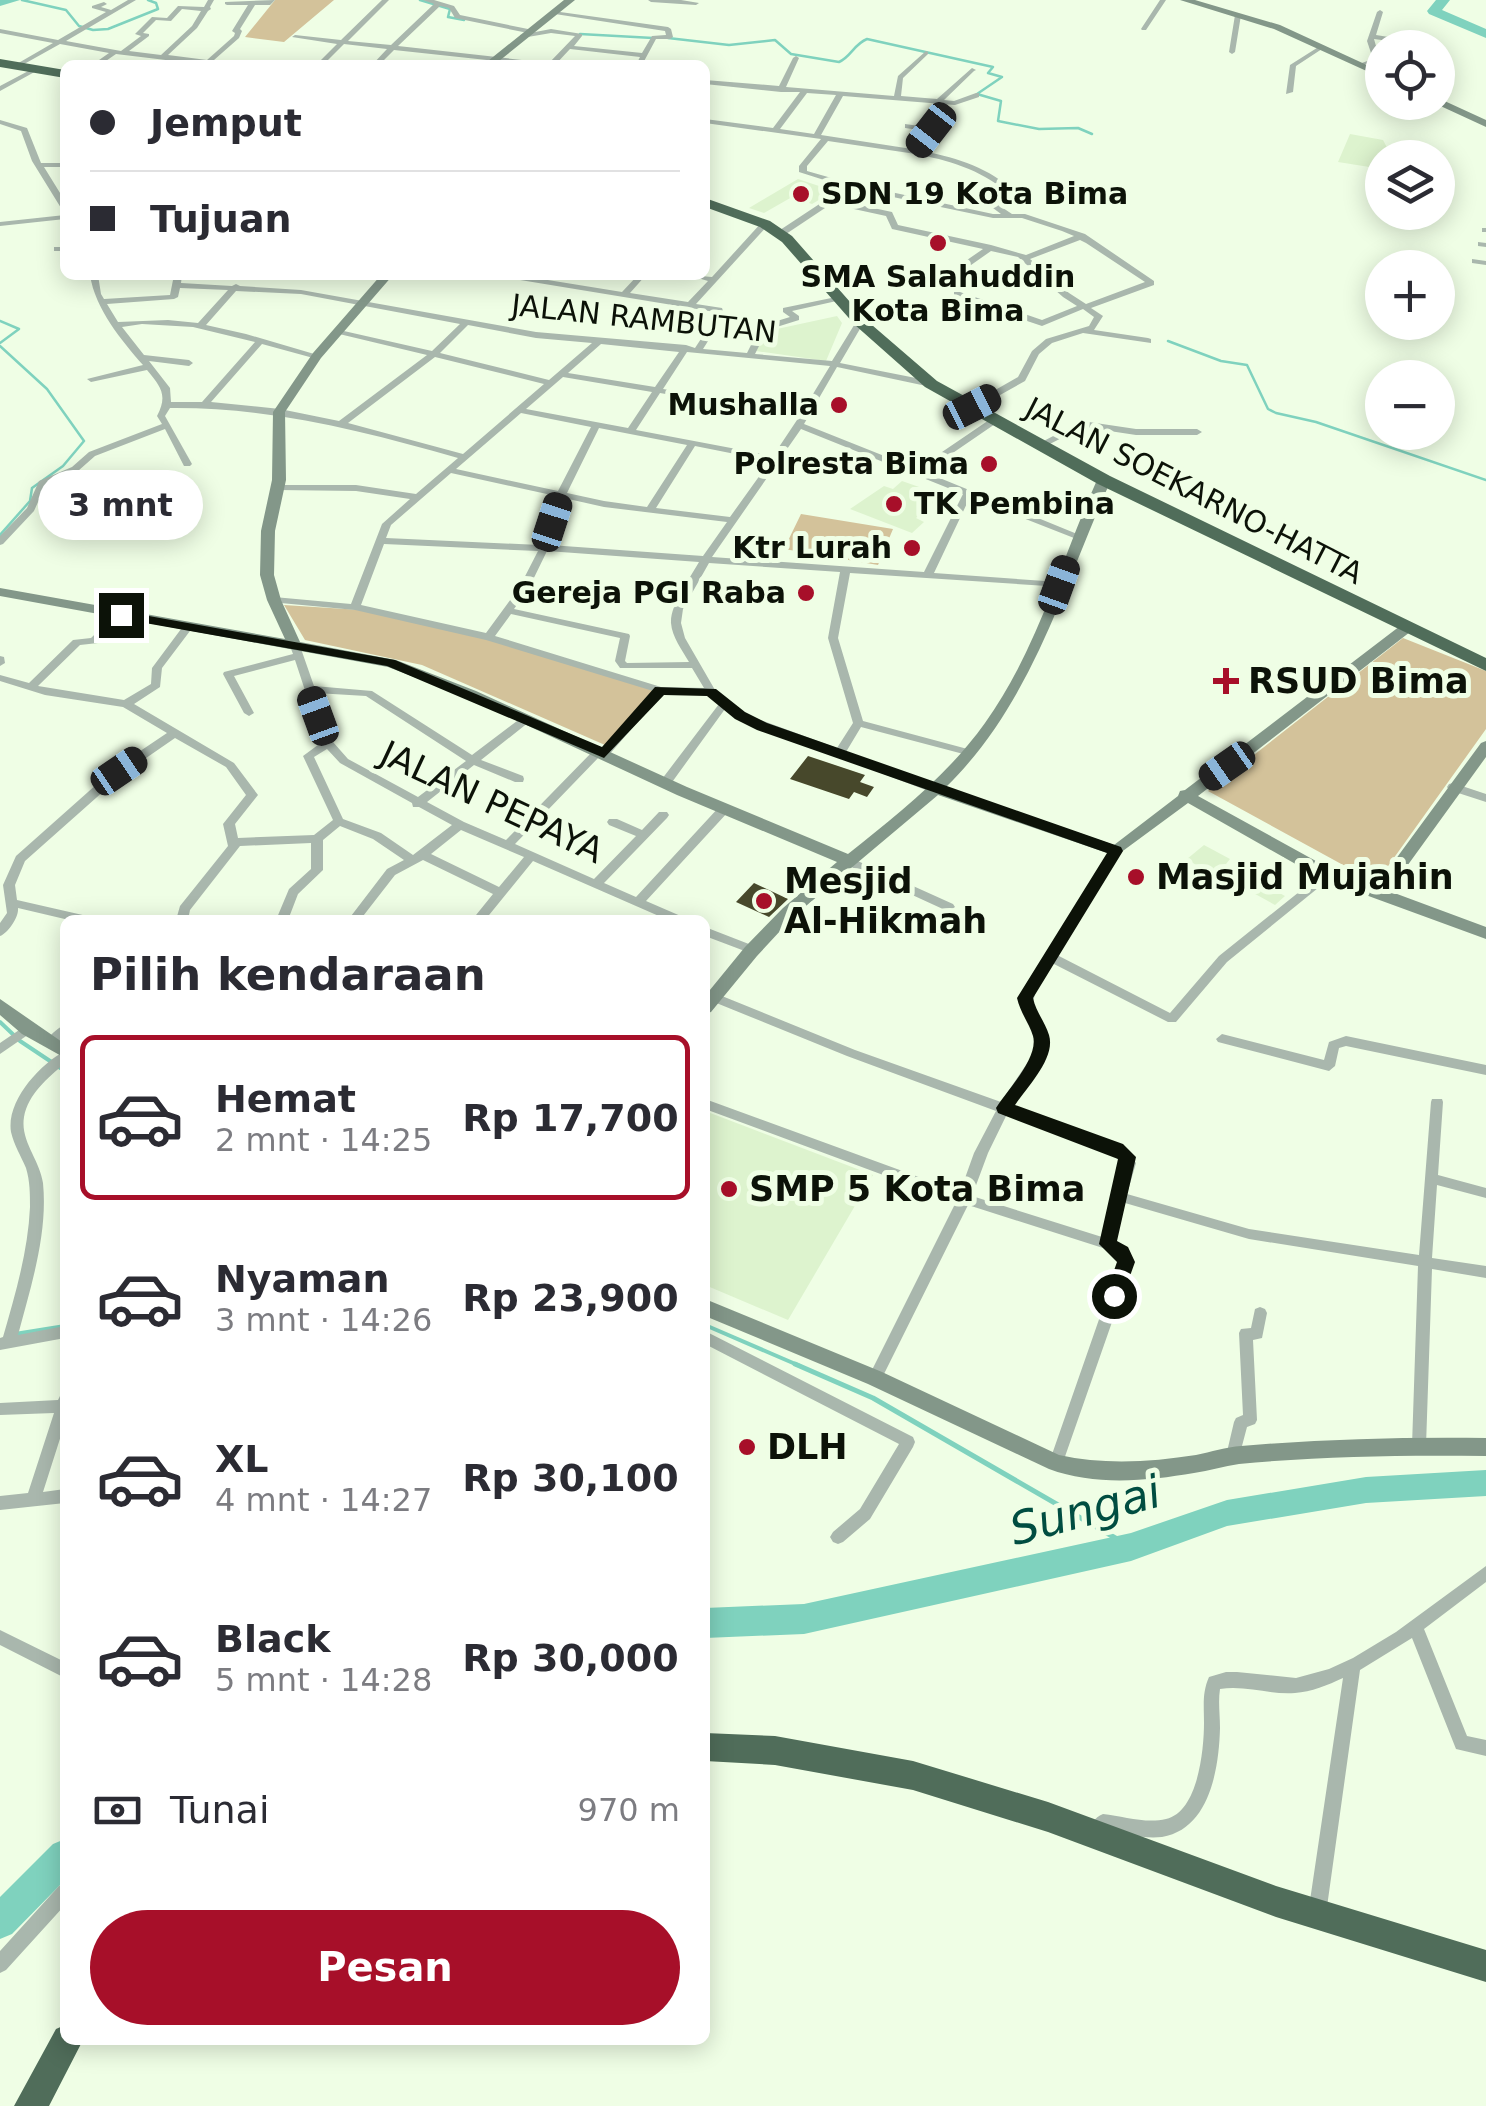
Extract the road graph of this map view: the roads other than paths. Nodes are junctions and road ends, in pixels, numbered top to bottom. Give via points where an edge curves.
1 (132, 0) edge
2 (272, 0) edge
3 (386, 0) edge
4 (426, 0) edge
5 (570, 0) edge
6 (651, 0) edge
7 (1163, 0) edge
8 (1184, 0) edge
9 (227, 3) dead end
10 (696, 3) dead end
11 (209, 4) edge
12 (254, 4) junction
13 (438, 4) junction
14 (90, 6) dead end
15 (106, 8) junction
16 (556, 12) junction
17 (1380, 12) dead end
18 (1238, 15) junction
19 (1144, 29) dead end
20 (1372, 30) edge
21 (0, 31) edge
22 (525, 33) junction
23 (295, 37) dead end
24 (56, 42) junction
25 (342, 42) junction
26 (1322, 47) junction
27 (391, 48) junction
28 (568, 48) junction
29 (1232, 52) dead end
30 (118, 53) junction
31 (926, 53) dead end
32 (643, 55) junction
33 (161, 58) junction
34 (796, 58) dead end
35 (105, 60) edge
36 (176, 60) edge
37 (211, 60) edge
38 (324, 60) edge
39 (380, 60) edge
40 (477, 60) edge
41 (493, 60) edge
42 (556, 60) edge
43 (641, 60) edge
44 (0, 63) edge
45 (1365, 64) edge
46 (1361, 65) junction
47 (17, 66) junction
48 (1365, 67) edge
49 (36, 69) junction
50 (972, 70) dead end
51 (60, 73) edge
52 (710, 82) edge
53 (0, 89) edge
54 (781, 90) junction
55 (804, 92) junction
56 (1289, 92) dead end
57 (840, 95) junction
58 (976, 95) dead end
59 (897, 97) junction
60 (939, 100) junction
61 (1455, 109) edge
62 (710, 121) edge
63 (0, 122) edge
64 (1486, 124) edge
65 (908, 126) dead end
66 (775, 131) junction
67 (821, 138) junction
68 (913, 153) junction
69 (60, 164) edge
70 (41, 165) junction
71 (848, 184) junction
72 (60, 199) edge
73 (830, 201) junction
74 (710, 204) edge
75 (1010, 216) junction
76 (60, 218) edge
77 (0, 224) edge
78 (772, 229) junction
79 (1082, 236) junction
80 (991, 247) junction
81 (1026, 258) junction
82 (96, 280) edge
83 (178, 280) edge
84 (238, 280) edge
85 (383, 280) edge
86 (549, 280) edge
87 (638, 280) edge
88 (712, 280) joint
89 (941, 282) dead end
90 (235, 286) junction
91 (626, 294) junction
92 (958, 294) dead end
93 (838, 298) junction
94 (103, 302) junction
95 (364, 304) junction
96 (690, 305) junction
97 (1084, 307) junction
98 (720, 316) junction
99 (860, 322) junction
100 (464, 324) junction
101 (116, 325) junction
102 (200, 325) junction
103 (764, 328) junction
104 (338, 331) junction
105 (1084, 331) junction
106 (1148, 341) dead end
107 (260, 342) junction
108 (598, 342) junction
109 (686, 348) junction
110 (698, 349) junction
111 (434, 354) junction
112 (750, 354) junction
113 (317, 356) junction
114 (140, 358) junction
115 (189, 362) dead end
116 (834, 364) junction
117 (147, 367) junction
118 (560, 374) junction
119 (90, 379) dead end
120 (551, 383) junction
121 (931, 384) junction
122 (661, 390) junction
123 (206, 403) junction
124 (167, 404) junction
125 (972, 407) junction
126 (519, 410) junction
127 (279, 412) junction
128 (802, 420) junction
129 (995, 420) junction
130 (167, 425) junction
131 (340, 425) junction
132 (596, 426) junction
133 (630, 432) junction
134 (1197, 432) dead end
135 (690, 445) junction
136 (1041, 445) junction
137 (464, 456) junction
138 (775, 459) junction
139 (187, 464) dead end
140 (448, 470) junction
141 (917, 474) junction
142 (1104, 480) junction
143 (278, 486) junction
144 (38, 490) junction
145 (966, 494) junction
146 (560, 496) junction
147 (416, 498) junction
148 (144, 508) dead end
149 (650, 510) junction
150 (733, 520) junction
151 (1077, 536) junction
152 (382, 541) junction
153 (0, 542) edge
154 (544, 548) junction
155 (706, 560) junction
156 (846, 569) junction
157 (928, 575) junction
158 (1059, 585) junction
159 (0, 592) edge
160 (274, 600) junction
161 (355, 606) junction
162 (507, 610) junction
163 (121, 615) junction
164 (188, 628) junction
165 (1406, 629) junction
166 (489, 637) junction
167 (296, 651) junction
168 (694, 665) junction
169 (1486, 665) edge
170 (1, 678) edge
171 (31, 686) junction
172 (308, 689) junction
173 (660, 690) junction
174 (711, 692) junction
175 (126, 704) junction
176 (724, 704) junction
177 (248, 714) dead end
178 (525, 720) junction
179 (858, 723) junction
180 (176, 734) junction
181 (328, 743) junction
182 (1486, 746) edge
183 (601, 753) junction
184 (970, 753) junction
185 (839, 754) junction
186 (472, 760) junction
187 (519, 780) dead end
188 (666, 782) junction
189 (1452, 787) junction
190 (935, 789) junction
191 (1185, 795) junction
192 (1486, 798) edge
193 (417, 804) junction
194 (724, 809) junction
195 (662, 815) dead end
196 (340, 820) junction
197 (614, 822) dead end
198 (460, 825) junction
199 (644, 835) junction
200 (317, 839) junction
201 (235, 842) junction
202 (508, 845) junction
203 (1116, 851) junction
204 (532, 855) junction
205 (417, 857) junction
206 (851, 862) junction
207 (1328, 875) junction
208 (598, 882) junction
209 (500, 894) junction
210 (1378, 895) junction
211 (640, 900) junction
212 (14, 903) junction
213 (949, 907) dead end
214 (66, 915) edge
215 (183, 915) edge
216 (284, 915) edge
217 (358, 915) edge
218 (482, 915) edge
219 (669, 915) edge
220 (0, 932) edge
221 (710, 933) edge
222 (1486, 933) edge
223 (750, 950) junction
224 (1050, 957) junction
225 (710, 1001) edge
226 (710, 1002) edge
227 (0, 1005) edge
228 (28, 1030) junction
229 (1222, 1040) dead end
230 (60, 1047) edge
231 (0, 1049) edge
232 (60, 1051) edge
233 (1486, 1070) edge
234 (1437, 1102) dead end
235 (710, 1106) edge
236 (1004, 1108) junction
237 (1431, 1178) junction
238 (1486, 1193) edge
239 (1121, 1197) junction
240 (964, 1199) junction
241 (1108, 1244) junction
242 (1424, 1262) junction
243 (1486, 1272) edge
244 (710, 1308) edge
245 (1260, 1312) dead end
246 (60, 1333) edge
247 (710, 1340) edge
248 (4, 1344) edge
249 (875, 1378) junction
250 (60, 1402) edge
251 (0, 1409) edge
252 (60, 1415) edge
253 (1419, 1446) junction
254 (1486, 1447) edge
255 (1234, 1456) junction
256 (1056, 1463) junction
257 (60, 1496) edge
258 (34, 1498) junction
259 (0, 1503) edge
260 (838, 1537) dead end
261 (1486, 1573) edge
262 (1414, 1626) junction
263 (2, 1642) edge
264 (1353, 1664) junction
265 (60, 1668) edge
266 (710, 1747) edge
267 (1486, 1748) edge
268 (1096, 1834) junction
269 (60, 1898) edge
270 (1318, 1914) junction
271 (0, 1964) edge
272 (1486, 1966) edge
273 (64, 2045) edge
274 (30, 2106) edge

1 - 15 street
2 - 12 street
3 - 25 street
4 - 13 street
5 - 16 street
6 - 10 street
7 - 19 street
8 - 18 street
9 - 12 street
11 - 30 street via 180,7 169,20 154,18 138,34 147,35
11 - 33 street
12 - 37 street via 237,37
13 - 22 street via 453,8 457,17
13 - 27 street
14 - 15 street
15 - 24 street
16 - 22 street
16 - 32 street via 668,29 670,37 653,38
17 - 20 street
18 - 26 street
18 - 29 street
21 - 24 street
22 - 28 street via 579,34
22 - 41 street
23 - 25 street
24 - 30 street
24 - 47 street
25 - 27 street
25 - 38 street
26 - 46 street
26 - 56 street via 1292,65
27 - 39 street
27 - 40 street
28 - 32 street
28 - 42 street
30 - 33 street
30 - 35 street
31 - 59 street via 900,77
32 - 43 street
33 - 36 street
34 - 54 street
44 - 47 highway
45 - 46 street
46 - 48 street
47 - 49 highway
49 - 51 highway
49 - 53 street
50 - 60 street
52 - 54 street
54 - 55 street
55 - 57 street
55 - 66 street
57 - 59 street
57 - 67 street
58 - 60 street via 955,103
59 - 60 street
61 - 64 street
62 - 66 street
63 - 70 street via 24,130
65 - 68 street via 931,130
66 - 67 street
67 - 68 street
67 - 71 street via 803,172
68 - 75 street via 996,179 1006,192 993,205
69 - 70 street
70 - 72 street
71 - 73 street
71 - 75 street
73 - 78 street
73 - 80 street via 888,214 895,228
74 - 78 highway, JALAN SOEKARNO-HATTA
75 - 79 street
76 - 77 street
78 - 88 street
78 - 93 highway, JALAN SOEKARNO-HATTA
79 - 81 street
79 - 97 street via 1151,285
80 - 81 street
80 - 89 street
81 - 97 street
82 - 94 street
83 - 90 street, JALAN RAMBUTAN
83 - 94 street via 174,297
84 - 90 street
85 - 95 street
86 - 91 street
87 - 91 street, JALAN RAMBUTAN
88 - 96 street
90 - 95 street, JALAN RAMBUTAN
90 - 102 street
91 - 96 street
92 - 97 street via 1043,323
93 - 99 highway, JALAN SOEKARNO-HATTA
93 - 103 street via 786,310 796,318
94 - 101 street
95 - 100 street, JALAN RAMBUTAN
95 - 104 street
96 - 98 street via 718,309
97 - 105 street via 1100,318
98 - 103 street
98 - 110 street
99 - 116 street
99 - 121 highway, JALAN SOEKARNO-HATTA
100 - 108 street, JALAN RAMBUTAN
100 - 111 street
101 - 102 street
101 - 114 street
102 - 107 street
103 - 112 street
104 - 111 street
104 - 113 street
105 - 106 street
105 - 125 street via 1050,341 1034,353 1022,380
107 - 113 street
107 - 123 street
108 - 109 street, JALAN RAMBUTAN
108 - 118 street
109 - 110 street, JALAN RAMBUTAN
109 - 122 street
110 - 112 street, JALAN RAMBUTAN
111 - 120 street
111 - 131 street
112 - 116 street, JALAN RAMBUTAN
113 - 127 street
114 - 115 street
114 - 117 street
116 - 121 street, JALAN RAMBUTAN
116 - 128 street
117 - 119 street
117 - 124 street via 166,388
118 - 120 street
118 - 122 street
120 - 126 street
121 - 125 highway, JALAN SOEKARNO-HATTA
122 - 128 street
122 - 133 street
123 - 124 street
123 - 127 street
124 - 130 street via 160,416
125 - 129 highway, JALAN SOEKARNO-HATTA
126 - 132 street
126 - 137 street
127 - 131 street
127 - 143 street
128 - 138 street
128 - 141 street
129 - 136 highway, JALAN SOEKARNO-HATTA
129 - 141 street
130 - 139 street
130 - 144 street via 92,454
131 - 137 street
132 - 133 street
132 - 146 street
133 - 135 street
134 - 136 street via 1082,424
135 - 138 street
135 - 149 street
136 - 142 highway, JALAN SOEKARNO-HATTA
137 - 140 street
138 - 150 street
140 - 146 street
140 - 147 street
141 - 145 street
142 - 151 street
142 - 165 highway, JALAN SOEKARNO-HATTA
143 - 147 street
143 - 160 street via 266,553
144 - 148 street
144 - 153 street via 31,509
145 - 151 street
145 - 157 street
146 - 149 street
146 - 154 street
147 - 152 street via 387,524
149 - 150 street
150 - 155 street
151 - 158 street
152 - 154 street
152 - 161 street
154 - 155 street
154 - 162 street
155 - 156 street
155 - 168 street via 678,609 680,638
156 - 157 street
156 - 179 street via 834,638
157 - 158 street
158 - 184 street via 996,719
159 - 163 street
160 - 161 street
160 - 167 street
161 - 166 street
162 - 166 street
162 - 168 street via 625,636 624,666
163 - 164 street
163 - 171 street via 94,641 77,642
164 - 167 street
164 - 175 street via 157,668 156,685
165 - 169 highway, JALAN SOEKARNO-HATTA
165 - 191 street
166 - 173 street
167 - 172 street
167 - 177 street via 228,674
167 - 178 street via 404,667
168 - 174 street
170 - 171 street
171 - 175 street
172 - 181 street
172 - 186 street via 368,694
173 - 174 street
173 - 183 street
174 - 176 street
175 - 180 street
176 - 185 street via 762,726
176 - 188 street
178 - 183 street
178 - 186 street
179 - 184 street
179 - 185 street
180 - 201 street via 230,765 251,790 252,799 228,824
180 - 212 street via 119,771 20,859 9,884
181 - 193 street, JALAN PEPAYA via 344,761
181 - 196 street via 308,756
182 - 189 street
183 - 188 street
183 - 202 street
184 - 190 street
185 - 190 street
186 - 187 street
186 - 193 street
188 - 194 street
189 - 192 street
189 - 210 street
190 - 203 street
190 - 206 street
191 - 203 street
191 - 207 street
193 - 198 street, JALAN PEPAYA
194 - 206 street
194 - 211 street
195 - 199 street
196 - 200 street
196 - 205 street
197 - 199 street
198 - 202 street, JALAN PEPAYA
198 - 205 street
199 - 208 street
200 - 201 street
200 - 216 street via 318,870 293,892
201 - 215 street
202 - 204 street, JALAN PEPAYA
203 - 224 street
204 - 208 street, JALAN PEPAYA
204 - 209 street
205 - 209 street
205 - 217 street via 391,872
206 - 213 street
206 - 223 street
207 - 210 street
207 - 224 street via 1223,959 1172,1019
208 - 211 street, JALAN PEPAYA
209 - 218 street
210 - 222 street
211 - 219 street, JALAN PEPAYA
212 - 214 street
212 - 220 street
221 - 223 street
223 - 225 street
224 - 236 street via 1025,998 1042,1050
226 - 236 street
227 - 228 street
228 - 230 street
228 - 231 street
229 - 233 street via 1329,1066 1334,1045 1346,1040
232 - 248 street via 18,1115 36,1181 32,1248
234 - 237 street
235 - 240 street
236 - 239 street via 1128,1157
236 - 240 street
237 - 238 street
237 - 242 street
239 - 241 street
239 - 242 street via 1249,1234
240 - 241 street
240 - 249 street
241 - 256 street via 1126,1262
242 - 243 street
242 - 253 street
244 - 249 street
245 - 255 street via 1257,1334 1246,1333 1250,1420 1241,1422
246 - 248 street
247 - 260 street via 908,1442 865,1514
249 - 256 street
250 - 251 street
252 - 258 street
253 - 254 street
253 - 255 street
255 - 256 street via 1116,1472
257 - 258 street
258 - 259 street
261 - 262 street
262 - 264 street
262 - 267 street via 1462,1743
263 - 265 street
264 - 268 street via 1305,1684 1215,1682 1206,1779 1192,1810 1164,1828 1103,1822
264 - 270 street
266 - 268 highway via 838,1757
268 - 270 highway
269 - 271 street
270 - 272 highway
273 - 274 highway

